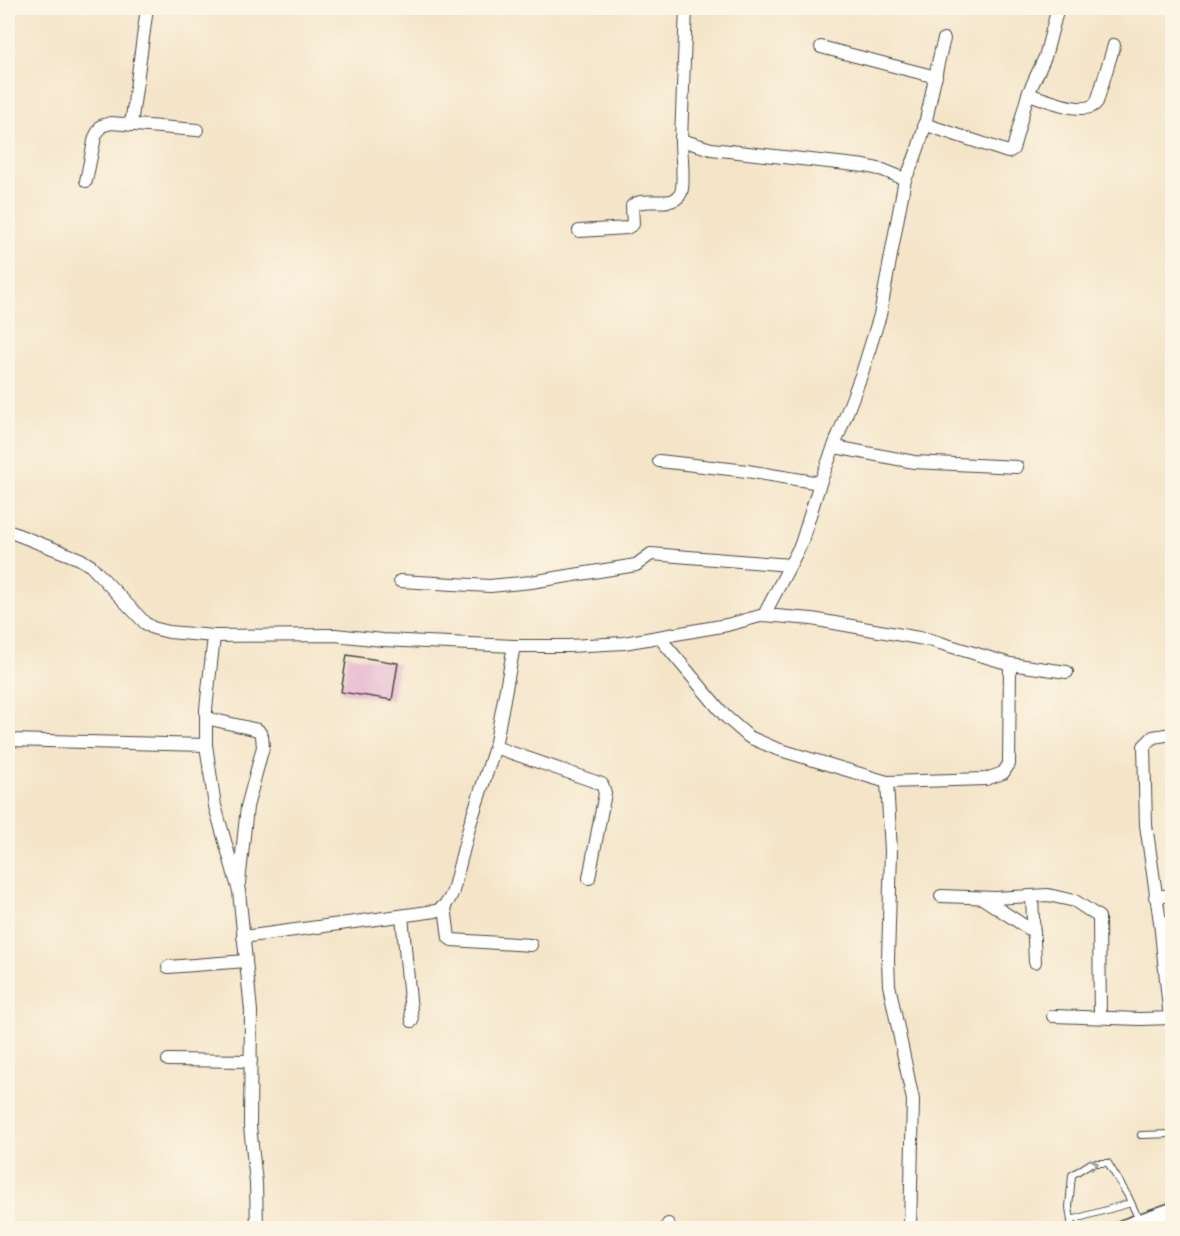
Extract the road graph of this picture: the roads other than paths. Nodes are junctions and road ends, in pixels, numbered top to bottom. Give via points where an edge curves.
1 (147, 8) edge
2 (686, 8) edge
3 (1056, 15) dead end
4 (944, 39) dead end
5 (1114, 45) dead end
6 (821, 46) dead end
7 (936, 77) junction
8 (1028, 93) junction
9 (924, 124) junction
10 (131, 125) junction
11 (197, 130) dead end
12 (681, 140) junction
13 (905, 179) junction
14 (86, 181) dead end
15 (579, 231) dead end
16 (835, 447) junction
17 (659, 462) dead end
18 (1017, 467) dead end
19 (820, 483) junction
20 (8, 531) edge
21 (790, 565) junction
22 (400, 581) dead end
23 (764, 615) junction
24 (214, 636) junction
25 (659, 637) junction
26 (514, 646) junction
27 (1010, 664) junction
28 (1067, 672) dead end
29 (206, 718) junction
30 (1173, 734) edge
31 (8, 740) edge
32 (206, 745) junction
33 (495, 747) junction
34 (887, 782) junction
35 (589, 878) dead end
36 (238, 891) junction
37 (1173, 895) edge
38 (941, 896) dead end
39 (1032, 897) junction
40 (1155, 897) junction
41 (982, 898) junction
42 (445, 907) junction
43 (402, 916) junction
44 (1034, 932) junction
45 (243, 937) junction
46 (531, 945) dead end
47 (246, 962) junction
48 (1035, 962) dead end
49 (168, 967) dead end
50 (1053, 1016) dead end
51 (1100, 1017) junction
52 (1171, 1018) edge
53 (412, 1021) dead end
54 (168, 1060) dead end
55 (251, 1061) junction
56 (1173, 1134) edge
57 (1140, 1135) dead end
58 (1131, 1203) junction
59 (1173, 1211) edge
60 (1071, 1220) junction
61 (1140, 1222) junction
62 (257, 1228) edge
63 (910, 1228) edge
64 (1072, 1228) edge
65 (1123, 1228) edge

1 - 10 street
2 - 12 street
3 - 8 street via 1045,57
4 - 7 street
5 - 8 street via 1094,107 1077,109
6 - 7 street
7 - 9 street
8 - 9 street via 1010,151
9 - 13 street
10 - 11 street
10 - 14 street via 101,126
12 - 13 street via 711,149 865,166
12 - 15 street via 682,189 677,198 638,202 632,206 633,224 627,228
13 - 16 street via 880,315
16 - 18 street via 914,462
16 - 19 street
17 - 19 street
19 - 21 street via 801,544
20 - 24 street via 91,566 153,628
21 - 22 street via 651,554 636,565 531,582 490,586
21 - 23 street
23 - 25 street
23 - 27 street via 812,619 930,640
24 - 26 street via 334,635
24 - 29 street
25 - 26 street via 624,643
25 - 34 street via 725,716 749,737
26 - 33 street
27 - 28 street
27 - 34 street via 1010,764 1003,773 986,779
29 - 32 street
29 - 36 street via 258,730 262,736 263,747 247,807
30 - 40 street via 1154,737 1144,746 1146,825
31 - 32 street
32 - 36 street via 215,806
33 - 35 street via 602,784 605,793
33 - 42 street
34 - 63 street via 891,851 889,985 913,1100
36 - 45 street
37 - 40 street
38 - 41 street
39 - 41 street
39 - 44 street
39 - 51 street via 1066,897 1099,917
40 - 52 street
41 - 44 street
42 - 43 street
42 - 46 street via 452,940
43 - 45 street
43 - 53 street
44 - 48 street
45 - 47 street
47 - 49 street
47 - 55 street
50 - 51 street
51 - 52 street
54 - 55 street
55 - 62 street via 250,1126
56 - 57 lane
58 - 60 lane
60 -> 58 lane via 1072,1175 1091,1163 1108,1163
58 - 61 lane
59 - 61 street
60 - 64 lane
61 - 65 street

